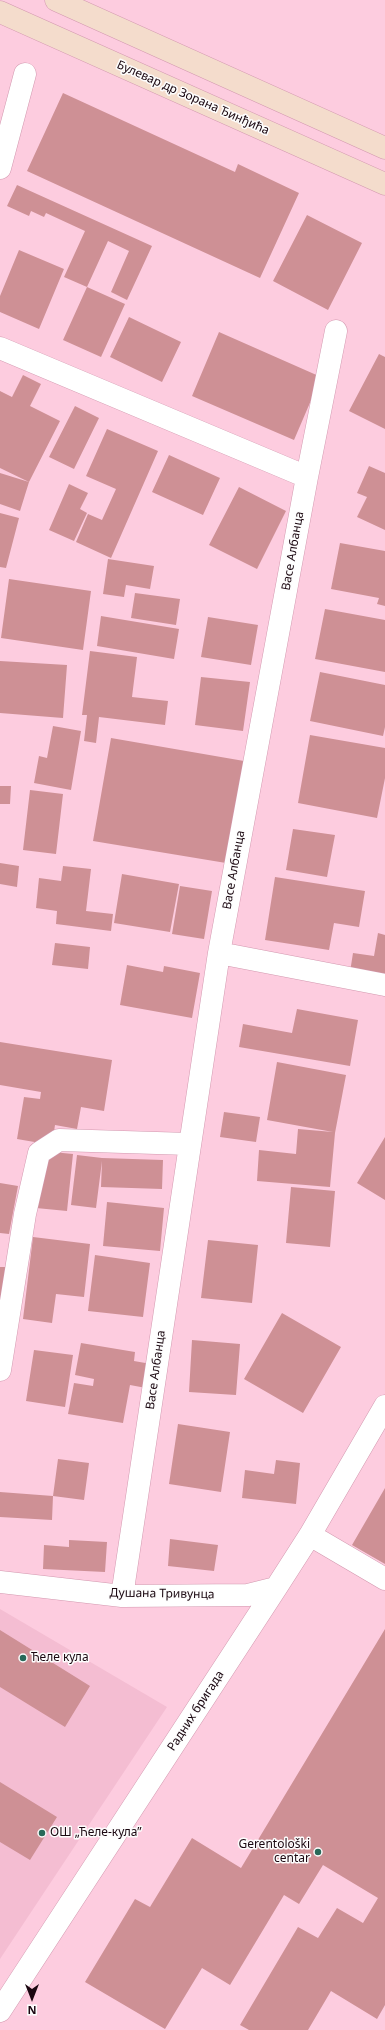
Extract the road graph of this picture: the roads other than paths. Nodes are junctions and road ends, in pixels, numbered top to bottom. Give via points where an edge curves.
1 (56, 0) edge
2 (0, 12) edge
3 (25, 74) dead end
4 (385, 148) edge
5 (0, 168) edge
6 (385, 184) edge
7 (336, 332) dead end
8 (0, 348) edge
9 (307, 477) junction
10 (219, 953) junction
11 (385, 985) edge
12 (189, 1144) junction
13 (0, 1370) edge
14 (385, 1406) edge
15 (310, 1536) junction
16 (385, 1579) edge
17 (0, 1582) edge
18 (276, 1588) junction
19 (122, 1596) junction
20 (0, 2011) edge

1 - 4 main road
2 - 6 main road, Булевар др Зорана Ђинђића
3 - 5 street
7 - 9 street, Васе Албанца
8 - 9 street
9 - 10 street, Васе Албанца
10 - 11 street
10 - 12 street, Васе Албанца
12 - 13 street via 59,1140 39,1153 25,1214
12 - 19 street, Васе Албанца
14 - 15 street, Радних бригада
15 - 16 street
15 - 18 street, Радних бригада
17 - 19 street, Душана Тривунца
18 - 19 street, Душана Тривунца via 248,1595
18 - 20 street, Радних бригада

